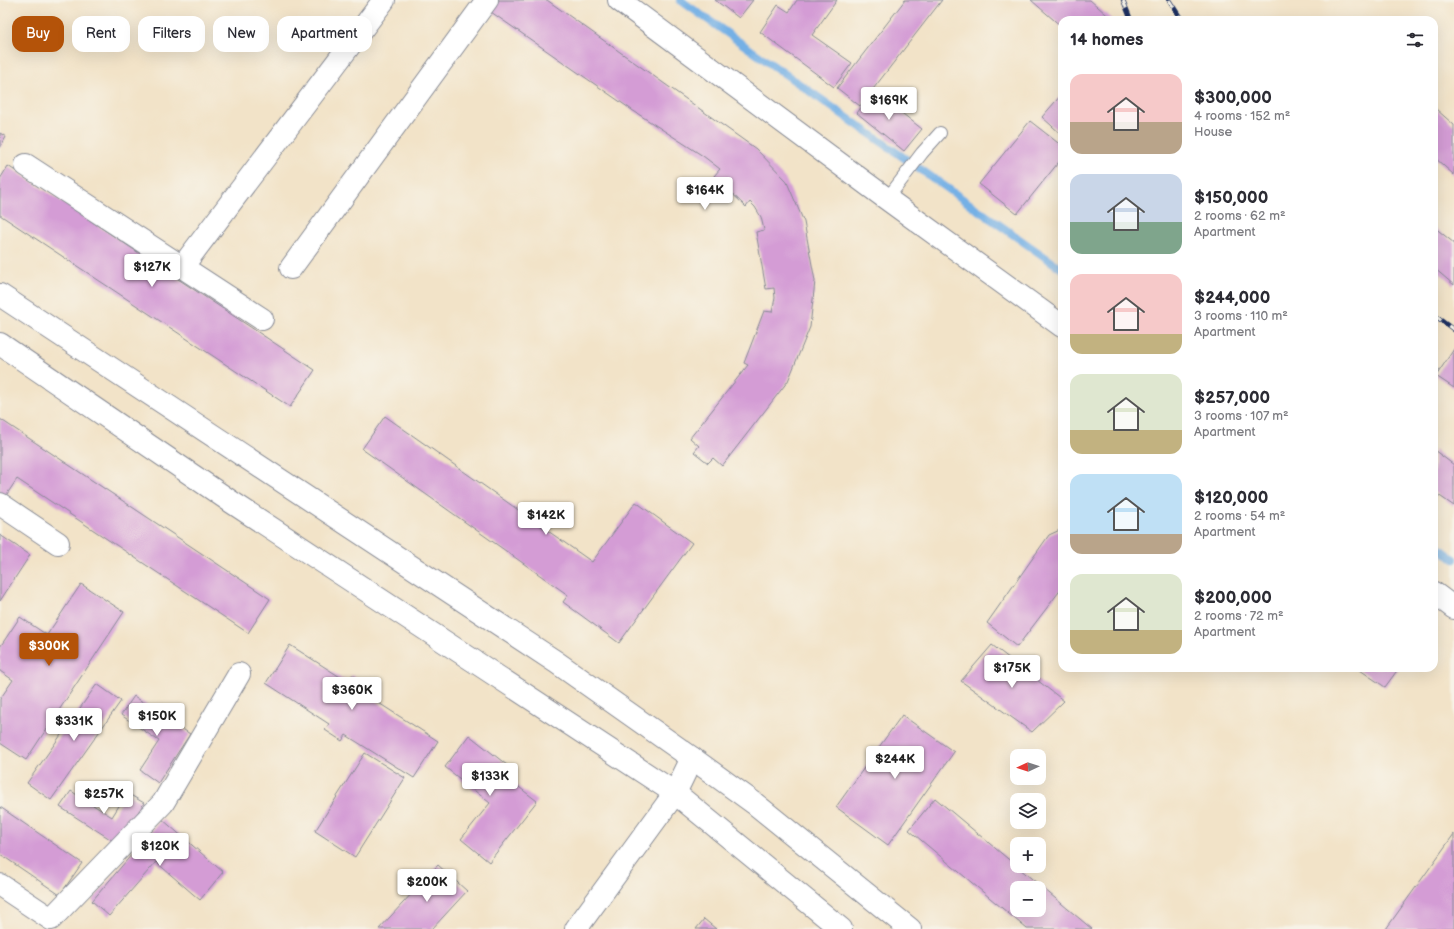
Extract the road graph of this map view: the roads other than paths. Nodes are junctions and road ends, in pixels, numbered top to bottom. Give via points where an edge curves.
1 (384, 0) edge
2 (487, 0) edge
3 (619, 0) edge
4 (940, 133) dead end
5 (26, 165) dead end
6 (892, 192) junction
7 (182, 267) junction
8 (291, 268) dead end
9 (0, 295) edge
10 (262, 319) dead end
11 (1058, 323) edge
12 (0, 344) edge
13 (0, 504) edge
14 (58, 543) dead end
15 (1438, 596) edge
16 (1454, 608) edge
17 (239, 674) dead end
18 (692, 758) junction
19 (675, 793) junction
20 (0, 884) edge
21 (576, 929) edge
22 (841, 929) edge
23 (910, 929) edge

1 - 7 street
2 - 8 street
3 - 6 street
4 - 6 lane
5 - 7 street
6 - 11 street
7 - 10 street
9 - 18 street via 556,662
12 - 19 street via 234,503
13 - 14 street
15 - 16 street
17 - 20 street via 163,803 51,918
18 - 19 street
18 - 23 street via 754,804
19 - 21 street
19 - 22 street

